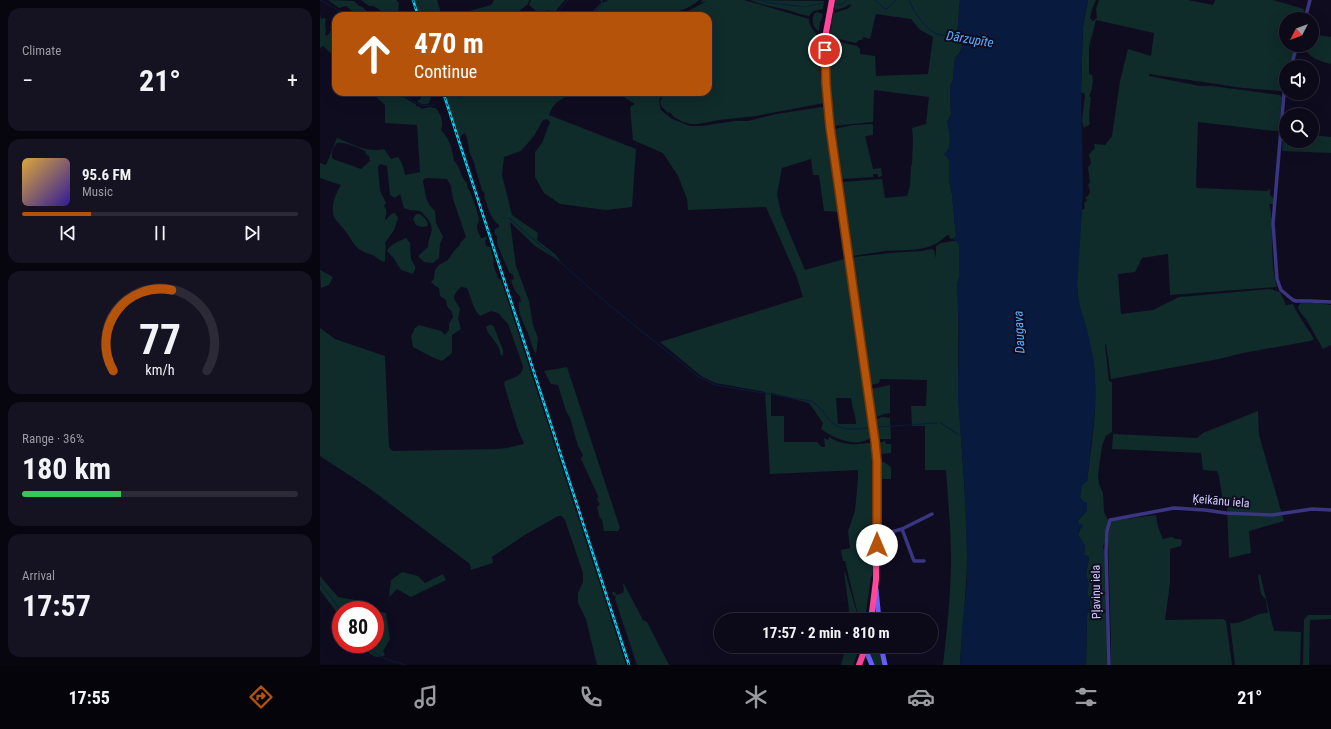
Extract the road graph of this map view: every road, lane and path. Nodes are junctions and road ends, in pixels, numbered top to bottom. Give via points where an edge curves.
1 (832, 0) edge
2 (1310, 0) edge
3 (1307, 12) edge
4 (1284, 100) edge
5 (1331, 302) edge
6 (1331, 510) edge
7 (932, 514) dead end
8 (1110, 520) joint
9 (902, 529) junction
10 (877, 536) junction
11 (924, 561) dead end
12 (876, 586) junction
13 (873, 613) edge
14 (878, 613) edge
15 (864, 653) edge
16 (868, 653) edge
17 (882, 653) edge
18 (859, 665) edge
19 (872, 665) edge
20 (885, 665) edge
21 (1109, 665) edge

1 - 10 highway via 825,38 826,84 876,448
2 - 3 street
4 - 5 street via 1274,223 1277,279 1281,290 1293,300
6 - 8 street, Ķeikānu iela via 1312,509 1272,515 1174,508
7 - 9 street
8 - 21 street, Pļaviņu iela via 1106,551
9 - 10 street
9 - 11 street via 914,561
10 - 12 highway
12 - 13 highway
12 - 14 main road
15 - 18 highway
16 - 19 main road
17 - 20 main road

